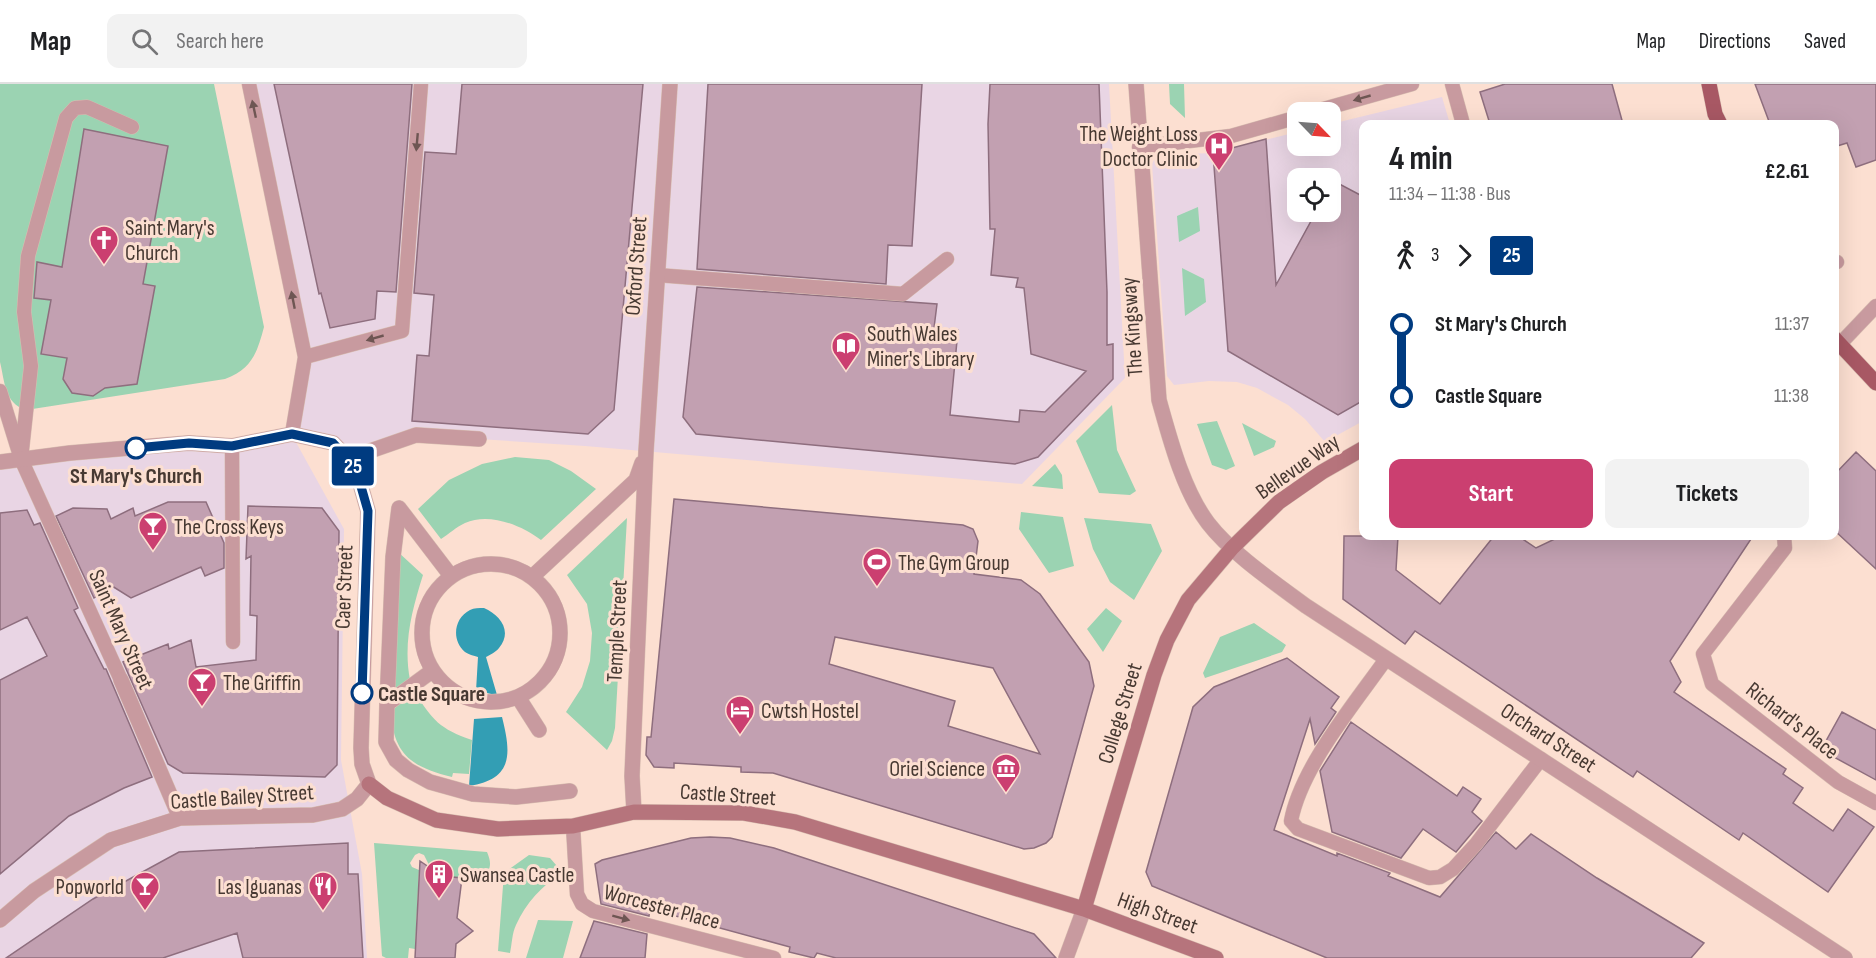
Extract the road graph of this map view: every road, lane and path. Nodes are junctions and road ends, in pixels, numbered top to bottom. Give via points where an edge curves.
1 (249, 84) edge
2 (422, 84) edge
3 (670, 84) edge
4 (1136, 84) edge
5 (1412, 84) edge
6 (1452, 84) edge
7 (1709, 84) edge
8 (1341, 104) edge
9 (1287, 120) edge
10 (1462, 120) edge
11 (1718, 120) edge
12 (132, 127) dead end
13 (1139, 147) junction
14 (947, 259) dead end
15 (657, 275) junction
16 (1876, 306) edge
17 (1839, 339) edge
18 (1839, 343) edge
19 (305, 357) junction
20 (1876, 383) edge
21 (0, 391) edge
22 (292, 434) junction
23 (479, 439) dead end
24 (232, 446) junction
25 (1359, 451) edge
26 (646, 452) junction
27 (21, 459) junction
28 (349, 460) junction
29 (0, 462) edge
30 (1784, 540) edge
31 (1232, 548) junction
32 (451, 576) junction
33 (532, 577) junction
34 (233, 642) dead end
35 (1386, 659) junction
36 (432, 671) junction
37 (121, 680) joint
38 (518, 697) junction
39 (387, 704) junction
40 (539, 730) dead end
41 (1541, 759) junction
42 (369, 784) junction
43 (570, 791) dead end
44 (1876, 803) edge
45 (634, 812) junction
46 (180, 818) junction
47 (573, 826) junction
48 (1084, 909) junction
49 (0, 920) edge
50 (774, 958) edge
51 (1066, 958) edge
52 (1216, 958) edge
53 (1845, 958) edge

19 -> 1 lane
2 -> 19 lane via 402,331
3 - 15 street, Oxford Street
4 - 13 street, The Kingsway
5 -> 8 lane
6 - 10 lane
7 - 11 main road
9 - 13 lane via 1231,136
12 - 27 lane via 87,107 75,108 66,118 28,256 24,312 32,366
13 - 31 street, The Kingsway via 1159,400 1190,492 1208,523
14 - 15 lane via 903,294
15 - 26 street, Oxford Street
16 - 17 lane
18 - 20 main road
19 - 22 lane
21 - 27 lane, Saint Mary Street
22 - 24 street
22 - 28 street, Caer Street via 333,443
23 - 28 street via 416,435
24 - 27 street via 189,443
24 - 34 lane
25 - 31 main road, Bellevue Way via 1279,502
26 - 33 street via 636,480
26 - 45 street, Temple Street via 632,776
27 - 29 street
27 - 37 lane, Saint Mary Street
28 - 42 street, Caer Street via 361,483 368,511 361,748
30 - 44 lane, Richard's Place via 1785,548 1703,654 1712,684 1838,782
31 - 35 street, Orchard Street via 1306,606
31 - 48 main road, College Street via 1188,600 1167,640
32 - 33 street via 471,567 493,564 515,568
32 - 36 street via 436,591 421,630
32 - 39 street via 399,508
33 - 38 street via 550,597 559,619 560,643 553,665 538,684
35 - 41 street, Orchard Street
35 - 41 lane via 1321,751 1294,805 1291,821 1298,829 1429,878 1440,877 1476,844
36 - 38 street via 445,686 480,702
36 - 39 street
37 - 46 street, Saint Mary Street
38 - 40 street
39 - 43 street via 386,741 396,760 430,783 473,794 516,797
41 - 53 street, Orchard Street
42 - 46 street, Castle Bailey Street via 342,809 314,815
42 - 47 main road, Castle Street via 387,798 436,820 498,829
45 - 47 main road, Castle Street
45 - 48 main road, Castle Street via 744,813 795,822
46 - 49 street, Castle Bailey Street via 111,840 34,891
47 -> 50 lane, Worcester Place via 577,894 582,904 593,911
48 - 51 street
48 - 52 main road, High Street

